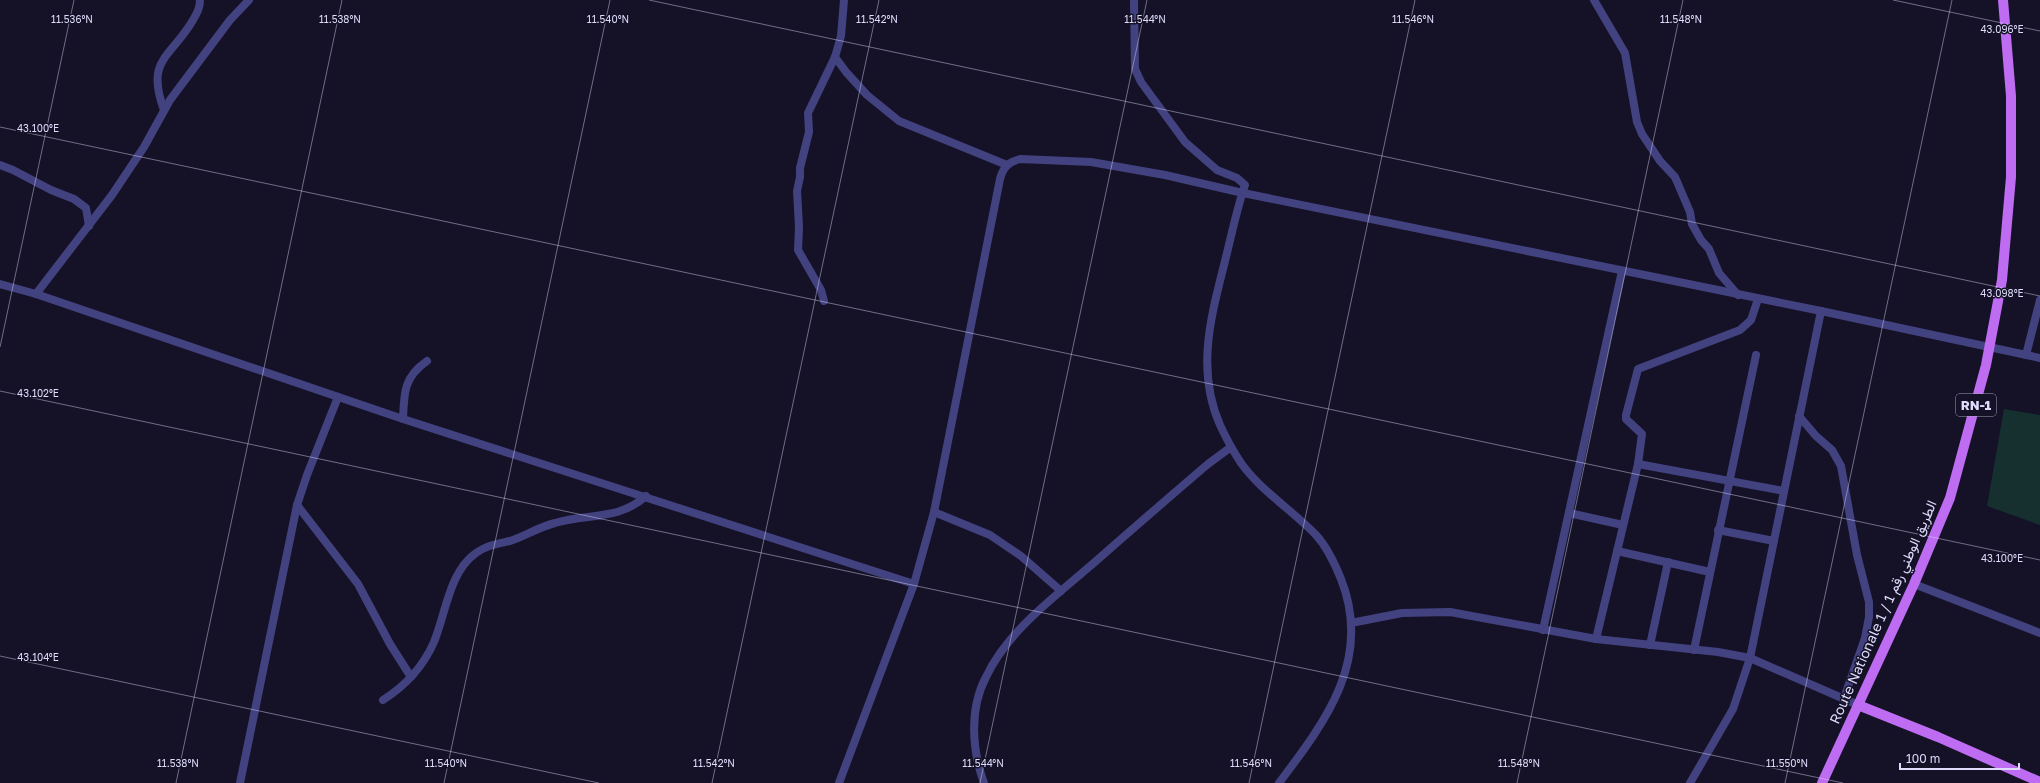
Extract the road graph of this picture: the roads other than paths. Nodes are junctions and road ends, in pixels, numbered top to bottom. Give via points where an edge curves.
1 (200, 0) edge
2 (248, 0) edge
3 (844, 0) edge
4 (1134, 0) edge
5 (1594, 0) edge
6 (2003, 0) edge
7 (835, 57) junction
8 (164, 110) junction
9 (0, 165) edge
10 (1006, 165) junction
11 (1243, 193) junction
12 (90, 226) junction
13 (1622, 271) junction
14 (0, 284) edge
15 (36, 294) junction
16 (1738, 295) junction
17 (1758, 299) junction
18 (2040, 300) edge
19 (824, 301) dead end
20 (1820, 311) junction
21 (1990, 348) junction
22 (1756, 354) dead end
23 (2026, 355) junction
24 (2040, 358) edge
25 (427, 361) dead end
26 (338, 397) junction
27 (1799, 416) junction
28 (403, 419) junction
29 (1231, 447) junction
30 (1638, 464) junction
31 (1729, 480) junction
32 (1784, 491) junction
33 (646, 496) junction
34 (298, 505) junction
35 (934, 512) junction
36 (1569, 513) junction
37 (1623, 525) junction
38 (1718, 530) junction
39 (1774, 541) junction
40 (1617, 551) junction
41 (1668, 562) junction
42 (1710, 572) junction
43 (914, 584) junction
44 (1914, 584) junction
45 (1061, 591) junction
46 (1351, 623) junction
47 (1543, 630) junction
48 (2040, 633) edge
49 (1596, 639) junction
50 (1650, 646) junction
51 (1694, 650) junction
52 (1750, 658) junction
53 (411, 677) junction
54 (1844, 698) junction
55 (382, 700) dead end
56 (1858, 705) junction
57 (2040, 782) edge
58 (240, 783) edge
59 (839, 783) edge
60 (984, 783) edge
61 (1278, 783) edge
62 (1690, 783) edge
63 (1822, 783) edge

1 - 8 street via 200,8 186,33 169,50 158,68 157,81
2 - 8 street via 230,20
3 - 7 street via 841,36
4 - 11 street via 1135,69 1141,82 1185,142 1217,170 1237,178 1245,185
5 - 16 street via 1625,53 1637,122 1642,134 1660,161 1675,177 1690,212 1692,224 1709,249 1719,273
6 - 21 main road, Route Nationale 1 / الطريق الوطني رقم 1 / RN-1 via 2011,96 2010,177 2002,280
7 - 10 street via 867,95 899,121
7 - 19 street via 808,113 809,132 797,191 798,250 821,290
8 - 12 street via 144,147
9 - 12 street via 51,190 74,198 86,208
10 - 11 street via 1020,159 1091,162 1165,175
10 - 35 street via 1000,179
11 - 13 street
11 - 29 street via 1210,320 1206,346 1211,399
12 - 15 street
13 - 16 street
13 - 36 street
14 - 15 street
15 - 26 street
16 - 17 street
17 - 20 street
17 - 30 street via 1751,320 1740,330 1638,369 1626,419 1642,434
18 - 23 street
20 - 21 street
20 - 27 street
21 - 23 street
21 - 44 main road, Route Nationale 1 / الطريق الوطني رقم 1 / RN-1 via 1950,498
22 - 31 street
23 - 24 street
25 - 28 street via 417,368 409,379 405,390
26 - 28 street
26 - 34 street
27 - 32 street
27 - 54 street via 1832,450 1840,466 1857,555 1870,602 1865,638
28 - 33 street
29 - 45 street
29 - 46 street via 1254,477 1317,536 1334,563 1346,592
30 - 31 street
30 - 37 street
31 - 32 street
31 - 38 street
32 - 39 street
33 - 43 street
33 - 53 street via 621,512 556,522 510,541 488,545 476,553 458,573 434,641
34 - 53 street via 358,584
34 - 58 street
35 - 43 street
35 - 45 street via 990,534 1021,556
36 - 37 street
36 - 47 street
37 - 40 street
38 - 39 street
38 - 42 street
39 - 52 street
40 - 41 street
40 - 49 street
41 - 42 street
41 - 50 street
42 - 51 street
43 - 59 street
44 - 48 street
44 - 56 main road, Route Nationale 1 / الطريق الوطني رقم 1 / RN-1
45 - 60 street via 1019,630 1002,650 985,678 977,703 974,730 976,756
46 - 47 street via 1402,612 1426,611 1474,616
46 - 61 street via 1350,653 1343,682 1331,709
47 - 49 street
49 - 50 street
50 - 51 street
51 - 52 street
52 - 54 street
52 - 62 street via 1733,709
53 - 55 street
54 - 56 street
56 - 57 main road
56 - 63 main road, Route Nationale 1 / الطريق الوطني رقم 1 / RN-1

